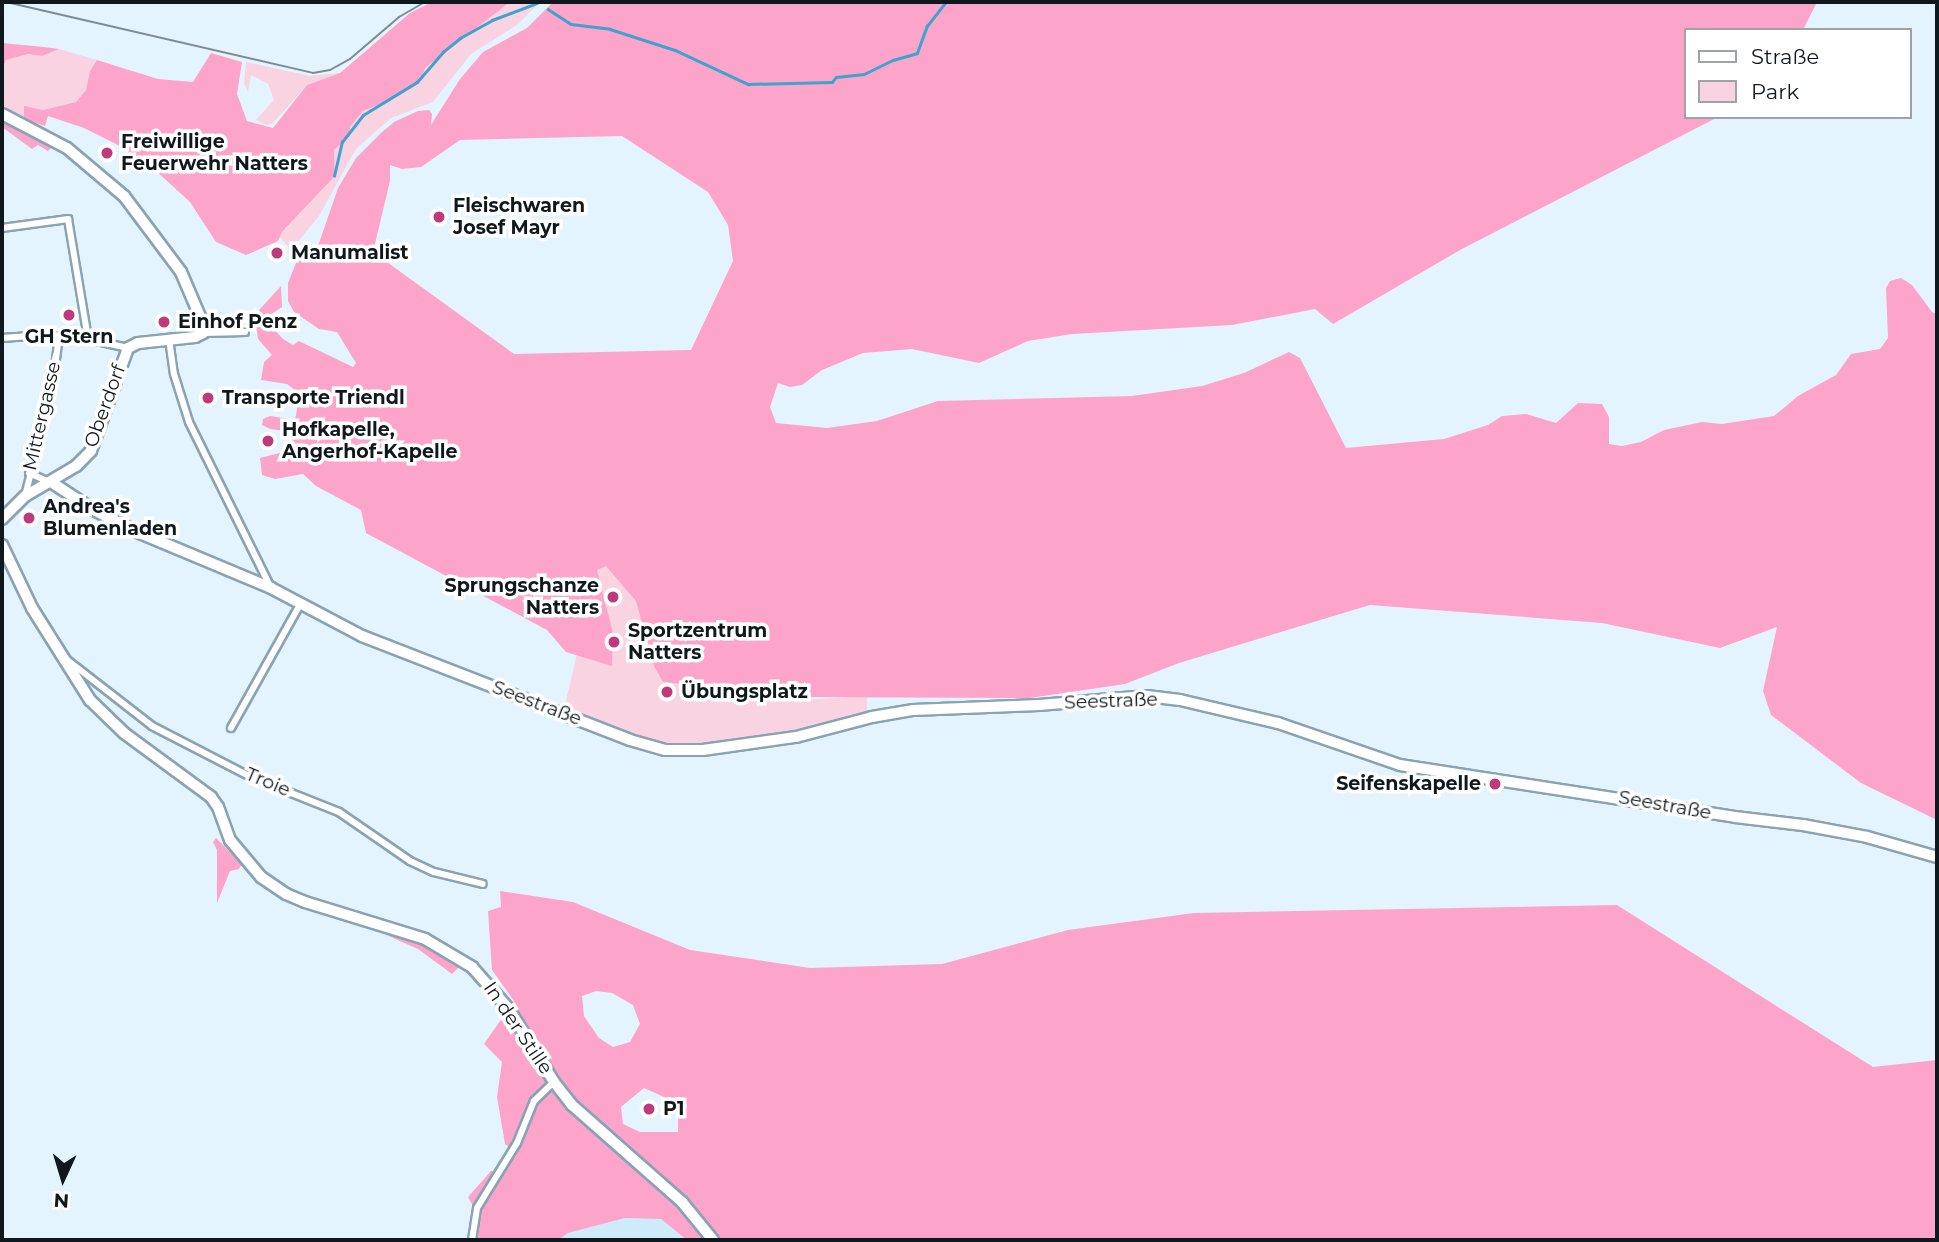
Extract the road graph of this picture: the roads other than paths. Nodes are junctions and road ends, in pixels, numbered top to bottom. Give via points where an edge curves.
1 (2, 114) edge
2 (2, 228) edge
3 (244, 332) dead end
4 (203, 333) junction
5 (59, 336) junction
6 (2, 338) edge
7 (88, 339) junction
8 (169, 339) junction
9 (128, 348) junction
10 (29, 473) junction
11 (51, 482) junction
12 (25, 496) junction
13 (2, 519) edge
14 (2, 545) edge
15 (271, 588) junction
16 (301, 603) junction
17 (64, 658) junction
18 (231, 728) dead end
19 (1937, 857) edge
20 (483, 884) dead end
21 (554, 1082) junction
22 (472, 1240) edge
23 (713, 1240) edge

1 - 4 street via 67,148 124,196 181,272 203,321
2 - 7 street via 68,219
3 - 4 street, Oberdorf
4 - 8 street, Oberdorf
5 - 6 street
5 - 7 street
5 - 10 street, Mittergasse via 52,390
7 - 9 street
8 - 9 street, Oberdorf
8 - 15 street via 189,422
9 - 11 street, Oberdorf via 91,451
10 - 11 street
10 - 12 street, Mittergasse
11 - 12 street, Oberdorf
11 - 15 street, Seestraße via 146,537
12 - 13 street, Oberdorf
14 - 17 street, In der Stille via 32,608
15 - 16 street, Seestraße
16 - 18 street
16 - 19 street, Seestraße via 362,636 665,750 703,750 796,737 914,710 1147,696 1278,723 1409,767 1803,825 1867,836
17 - 20 street, Troie via 152,726 251,776 340,811 410,861
17 - 21 street, In der Stille via 81,689 111,723 211,797 230,840 270,884 295,899 413,935 461,959 495,989
21 - 22 street via 534,1101 517,1143 477,1208
21 - 23 street, In der Stille via 582,1114 682,1202

